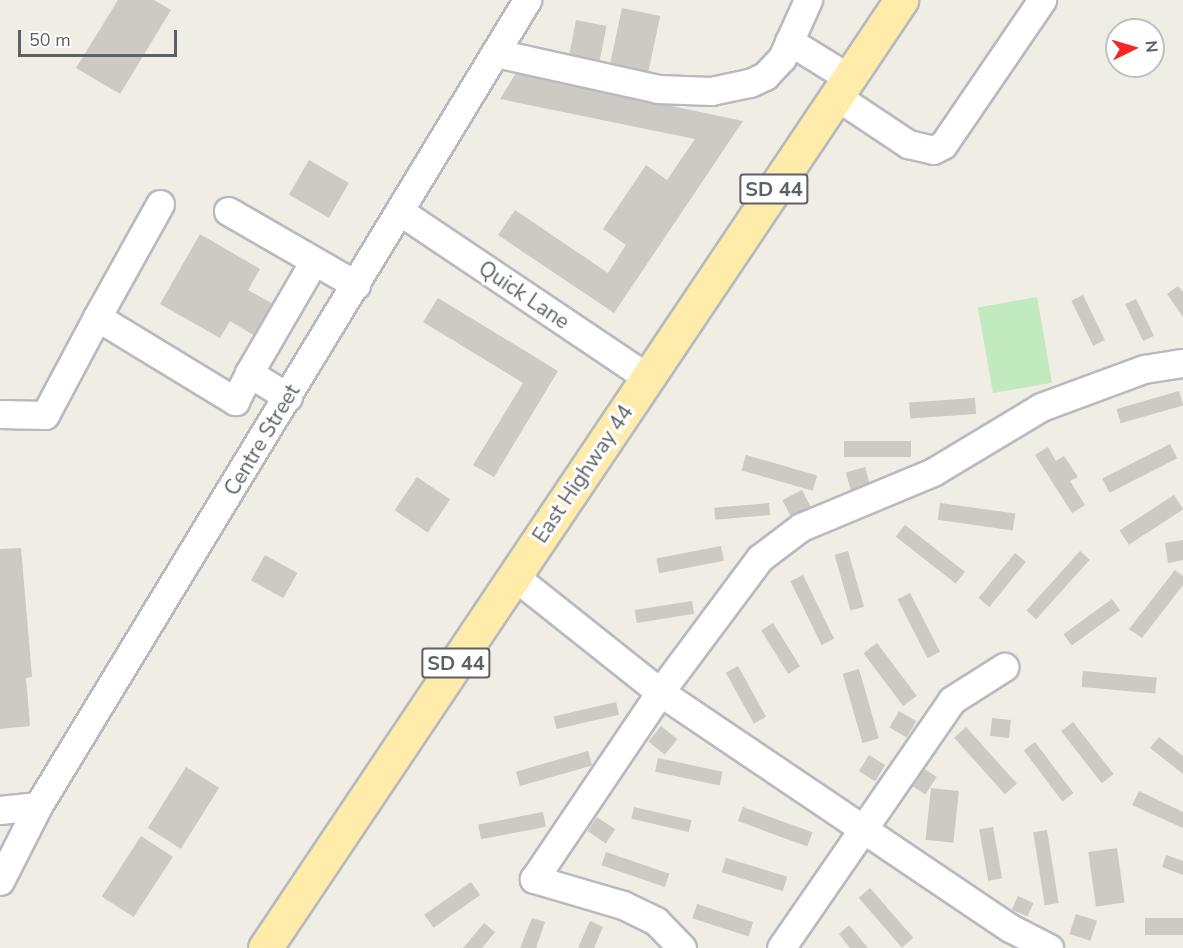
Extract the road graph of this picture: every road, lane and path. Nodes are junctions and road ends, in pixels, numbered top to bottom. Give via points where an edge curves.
1 (527, 0) edge
2 (808, 0) edge
3 (901, 0) edge
4 (1042, 0) edge
5 (789, 41) junction
6 (496, 53) junction
7 (842, 87) junction
8 (160, 204) dead end
9 (228, 212) dead end
10 (401, 212) junction
11 (314, 261) junction
12 (356, 285) junction
13 (97, 317) junction
14 (1183, 363) edge
15 (249, 374) junction
16 (648, 378) junction
17 (288, 397) junction
18 (0, 414) edge
19 (514, 576) junction
20 (1004, 667) dead end
21 (660, 692) junction
22 (38, 806) junction
23 (0, 810) edge
24 (862, 830) junction
25 (0, 881) edge
26 (264, 948) edge
27 (682, 948) edge
28 (781, 948) edge
29 (1049, 948) edge

1 - 6 street, Centre Street
2 - 5 street
3 - 7 main road, East Highway 44 / SD 44
4 - 7 street via 943,145 933,150 908,144
5 - 6 street via 782,58 765,76 711,91 658,89
5 - 7 street
6 - 10 street, Centre Street
7 - 16 main road, East Highway 44 / SD 44
8 - 13 street
9 - 11 street
10 - 12 street, Centre Street
10 - 16 street, Quick Lane
11 - 12 street
11 - 15 street
12 - 17 street, Centre Street
13 - 15 street via 235,400
13 - 18 street via 45,415
14 - 21 street via 1144,369 1041,407 933,472 801,527 760,558
15 - 17 street
16 - 19 main road, East Highway 44 / SD 44
17 - 22 street, Centre Street
19 - 21 street
19 - 26 main road, East Highway 44 / SD 44
20 - 24 street via 952,700
21 - 24 street
21 - 27 street via 534,879 623,905 656,921
22 - 23 street
22 - 25 street, Centre Street
24 - 28 street
24 - 29 street via 1010,928

